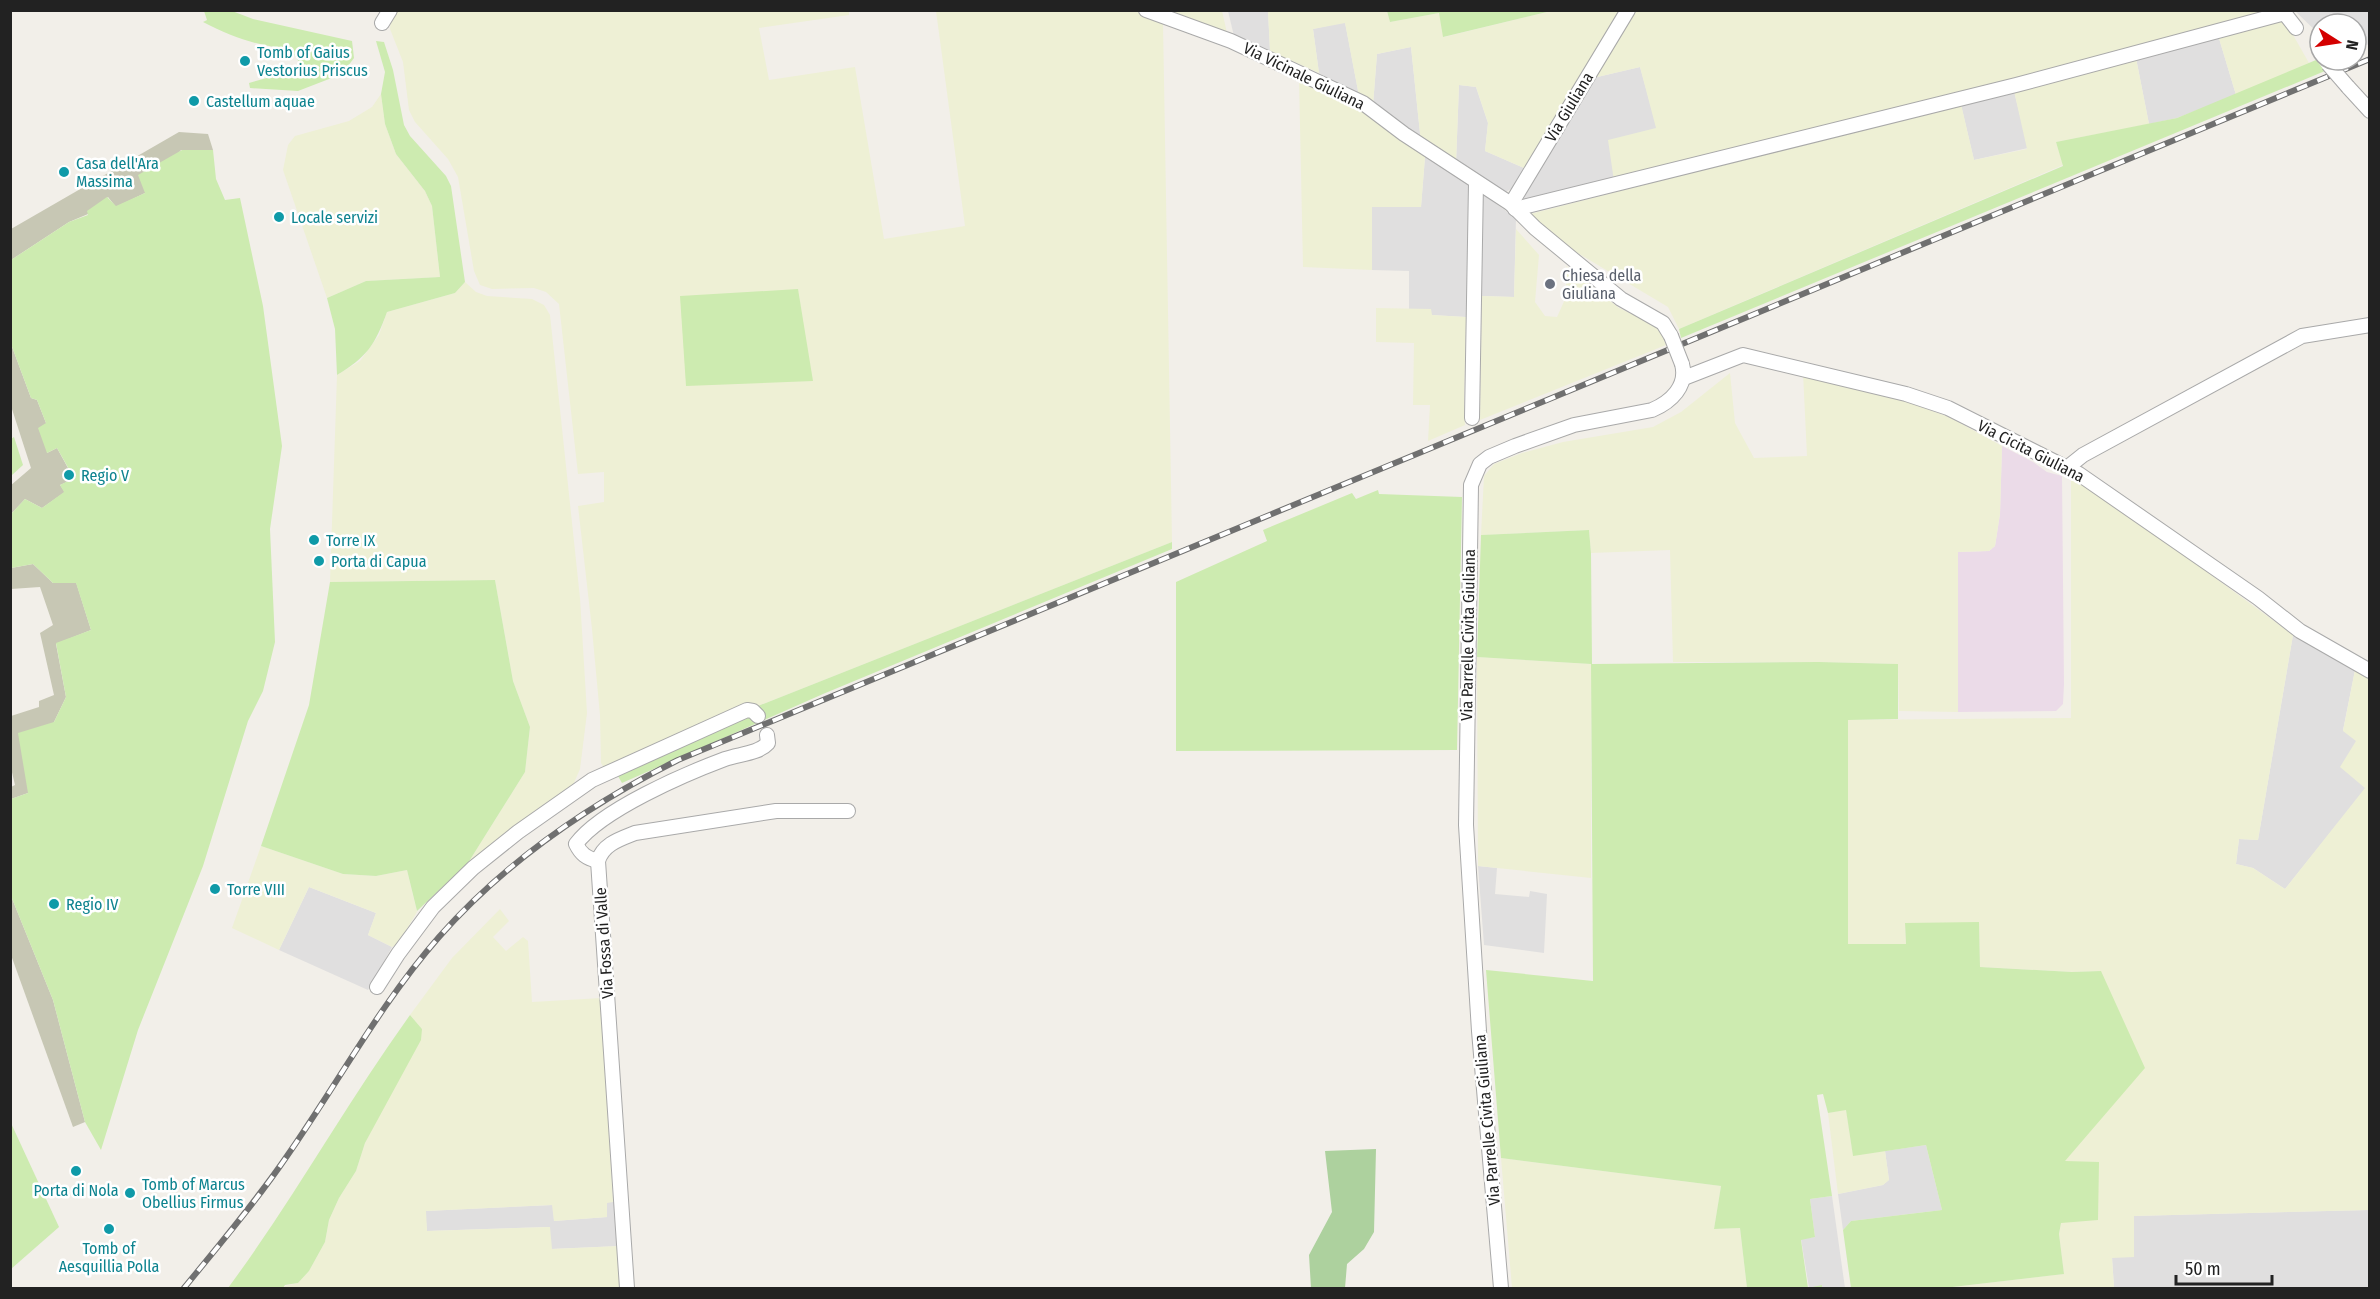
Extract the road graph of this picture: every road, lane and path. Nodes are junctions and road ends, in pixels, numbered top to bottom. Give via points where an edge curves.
1 (390, 10) edge
2 (1146, 10) edge
3 (1628, 10) edge
4 (2284, 12) edge
5 (382, 23) dead end
6 (2296, 28) dead end
7 (2335, 72) edge
8 (2370, 111) edge
9 (1476, 183) junction
10 (1513, 207) junction
11 (2370, 325) edge
12 (1683, 378) junction
13 (1472, 418) dead end
14 (2068, 467) junction
15 (2370, 671) edge
16 (758, 716) dead end
17 (767, 735) dead end
18 (848, 811) dead end
19 (598, 861) junction
20 (377, 987) dead end
21 (627, 1288) edge
22 (1501, 1288) edge

1 - 5 street
2 - 9 street, Via Vicinale Giuliana via 1231,41 1363,103
3 - 10 street, Via Giuliana
4 - 6 street
4 - 10 street via 2016,85
7 - 8 street, bridge
9 - 10 street, Via Vicinale Giuliana
9 - 13 street
10 - 12 street, bridge via 1612,292 1663,323 1682,364
11 - 14 street via 2302,336 2083,455
12 - 14 street, Via Cicita Giuliana via 1743,355 1906,394 1948,408
12 - 22 street, Via Parrelle Civita Giuliana via 1671,399 1652,410 1574,425 1489,457 1480,464 1472,485 1466,825
14 - 15 street, Via Cicita Giuliana via 2300,631
16 - 20 street via 747,710 592,780 518,832 432,907
17 - 19 street via 768,743 763,748 725,759 660,788 584,833 576,844 580,853
18 - 19 street via 776,811 635,833 613,842
19 - 21 street, Via Fossa di Valle

